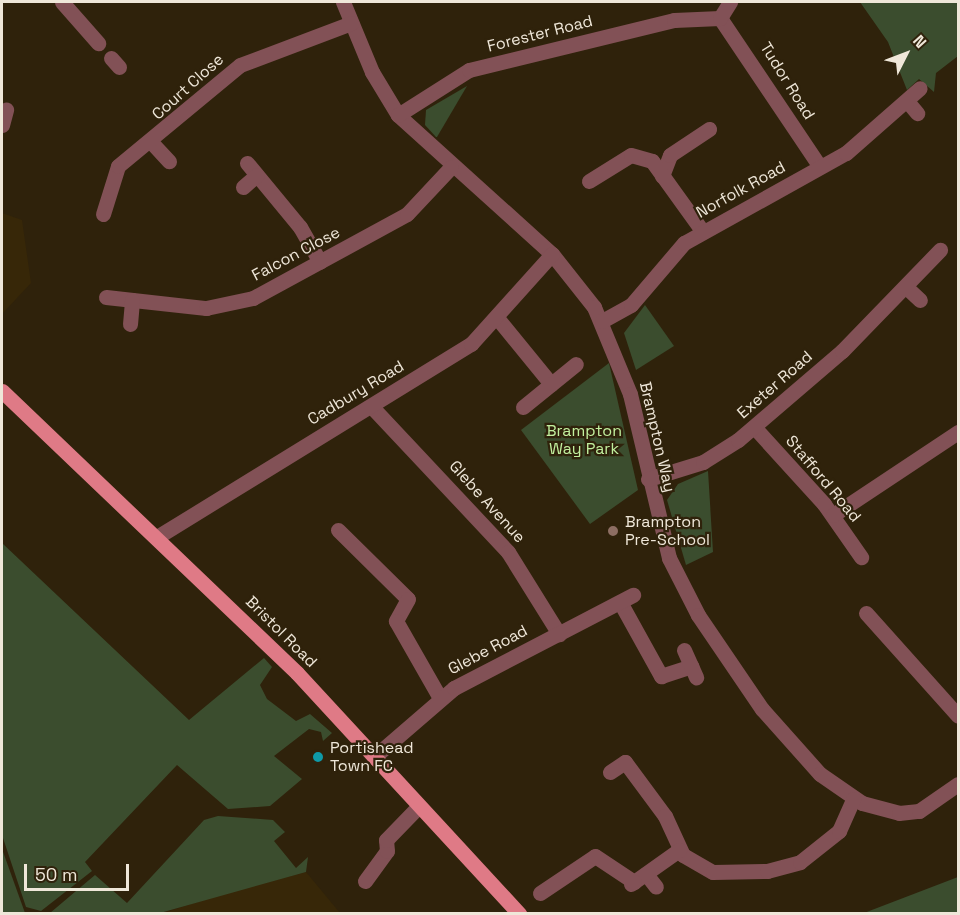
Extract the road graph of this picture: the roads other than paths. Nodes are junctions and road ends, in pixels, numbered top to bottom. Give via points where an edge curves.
1 (62, 2) edge
2 (343, 2) edge
3 (730, 2) edge
4 (720, 18) junction
5 (351, 22) junction
6 (98, 43) dead end
7 (920, 88) dead end
8 (907, 100) junction
9 (917, 113) dead end
10 (398, 115) junction
11 (709, 129) dead end
12 (152, 143) junction
13 (169, 161) dead end
14 (451, 167) junction
15 (675, 167) dead end
16 (819, 167) junction
17 (662, 176) junction
18 (589, 181) dead end
19 (243, 187) dead end
20 (103, 214) dead end
21 (702, 232) junction
22 (940, 250) dead end
23 (552, 254) junction
24 (320, 262) junction
25 (906, 287) junction
26 (106, 297) dead end
27 (132, 300) junction
28 (920, 300) dead end
29 (498, 319) junction
30 (602, 321) junction
31 (130, 324) dead end
32 (576, 364) dead end
33 (551, 384) junction
34 (2, 391) edge
35 (371, 406) junction
36 (523, 407) dead end
37 (754, 427) junction
38 (958, 432) edge
39 (648, 479) junction
40 (833, 515) junction
41 (339, 530) dead end
42 (157, 537) junction
43 (861, 557) dead end
44 (866, 620) dead end
45 (559, 634) junction
46 (684, 650) dead end
47 (440, 698) junction
48 (958, 716) edge
49 (374, 757) junction
50 (610, 772) dead end
51 (958, 784) edge
52 (853, 799) junction
53 (419, 806) junction
54 (679, 850) junction
55 (364, 880) dead end
56 (637, 880) junction
57 (656, 887) dead end
58 (540, 893) dead end
59 (519, 914) edge

1 - 6 street
2 - 5 street, Brampton Way
3 - 4 street
4 - 10 street, Forester Road via 674,20 475,68
4 - 16 street, Tudor Road
5 - 10 street, Brampton Way
5 - 12 street, Court Close via 243,62
7 - 8 street, Norfolk Road
8 - 9 street
8 - 16 street, Norfolk Road via 846,153
10 - 14 street, Brampton Way
11 - 17 street via 670,155
12 - 13 street, Court Close
12 - 20 street, Court Close via 118,166 109,181
14 - 23 street, Brampton Way
14 - 24 street, Falcon Close via 408,214
15 - 17 street
16 - 21 street, Norfolk Road
17 - 18 street via 652,161 631,156
17 - 21 street
19 - 24 street via 252,169 300,227
21 - 30 street, Norfolk Road via 675,251 631,305
22 - 25 street, Exeter Road
23 - 29 street, Cadbury Road
23 - 30 street, Brampton Way
24 - 27 street, Falcon Close via 238,303 206,308
25 - 28 street
25 - 37 street, Exeter Road
26 - 27 street, Falcon Close
27 - 31 street
29 - 33 street
29 - 35 street, Cadbury Road via 471,344
30 - 39 street, Brampton Way via 630,394
32 - 33 street
33 - 36 street
34 - 42 main road, Bristol Road
35 - 42 street, Cadbury Road
35 - 45 street, Glebe Avenue via 508,552
37 - 39 street, Exeter Road via 703,462
37 - 40 street, Stafford Road
38 - 40 street
39 - 52 street, Brampton Way via 669,558 715,643 812,766
40 - 43 street, Stafford Road
41 - 47 street via 407,598 396,621
42 - 49 main road, Bristol Road
44 - 48 street
45 - 46 street, Glebe Road via 626,598 661,676 694,672
45 - 47 street, Glebe Road
47 - 49 street, Glebe Road
49 - 53 main road, Bristol Road
50 - 54 street via 625,762 665,816
51 - 52 street, Brampton Way via 913,813
52 - 54 street via 836,833 788,868 713,872 693,865
53 - 55 street via 386,840 387,851
53 - 59 main road, Bristol Road
54 - 56 street
56 - 57 street
56 - 58 street via 595,856

